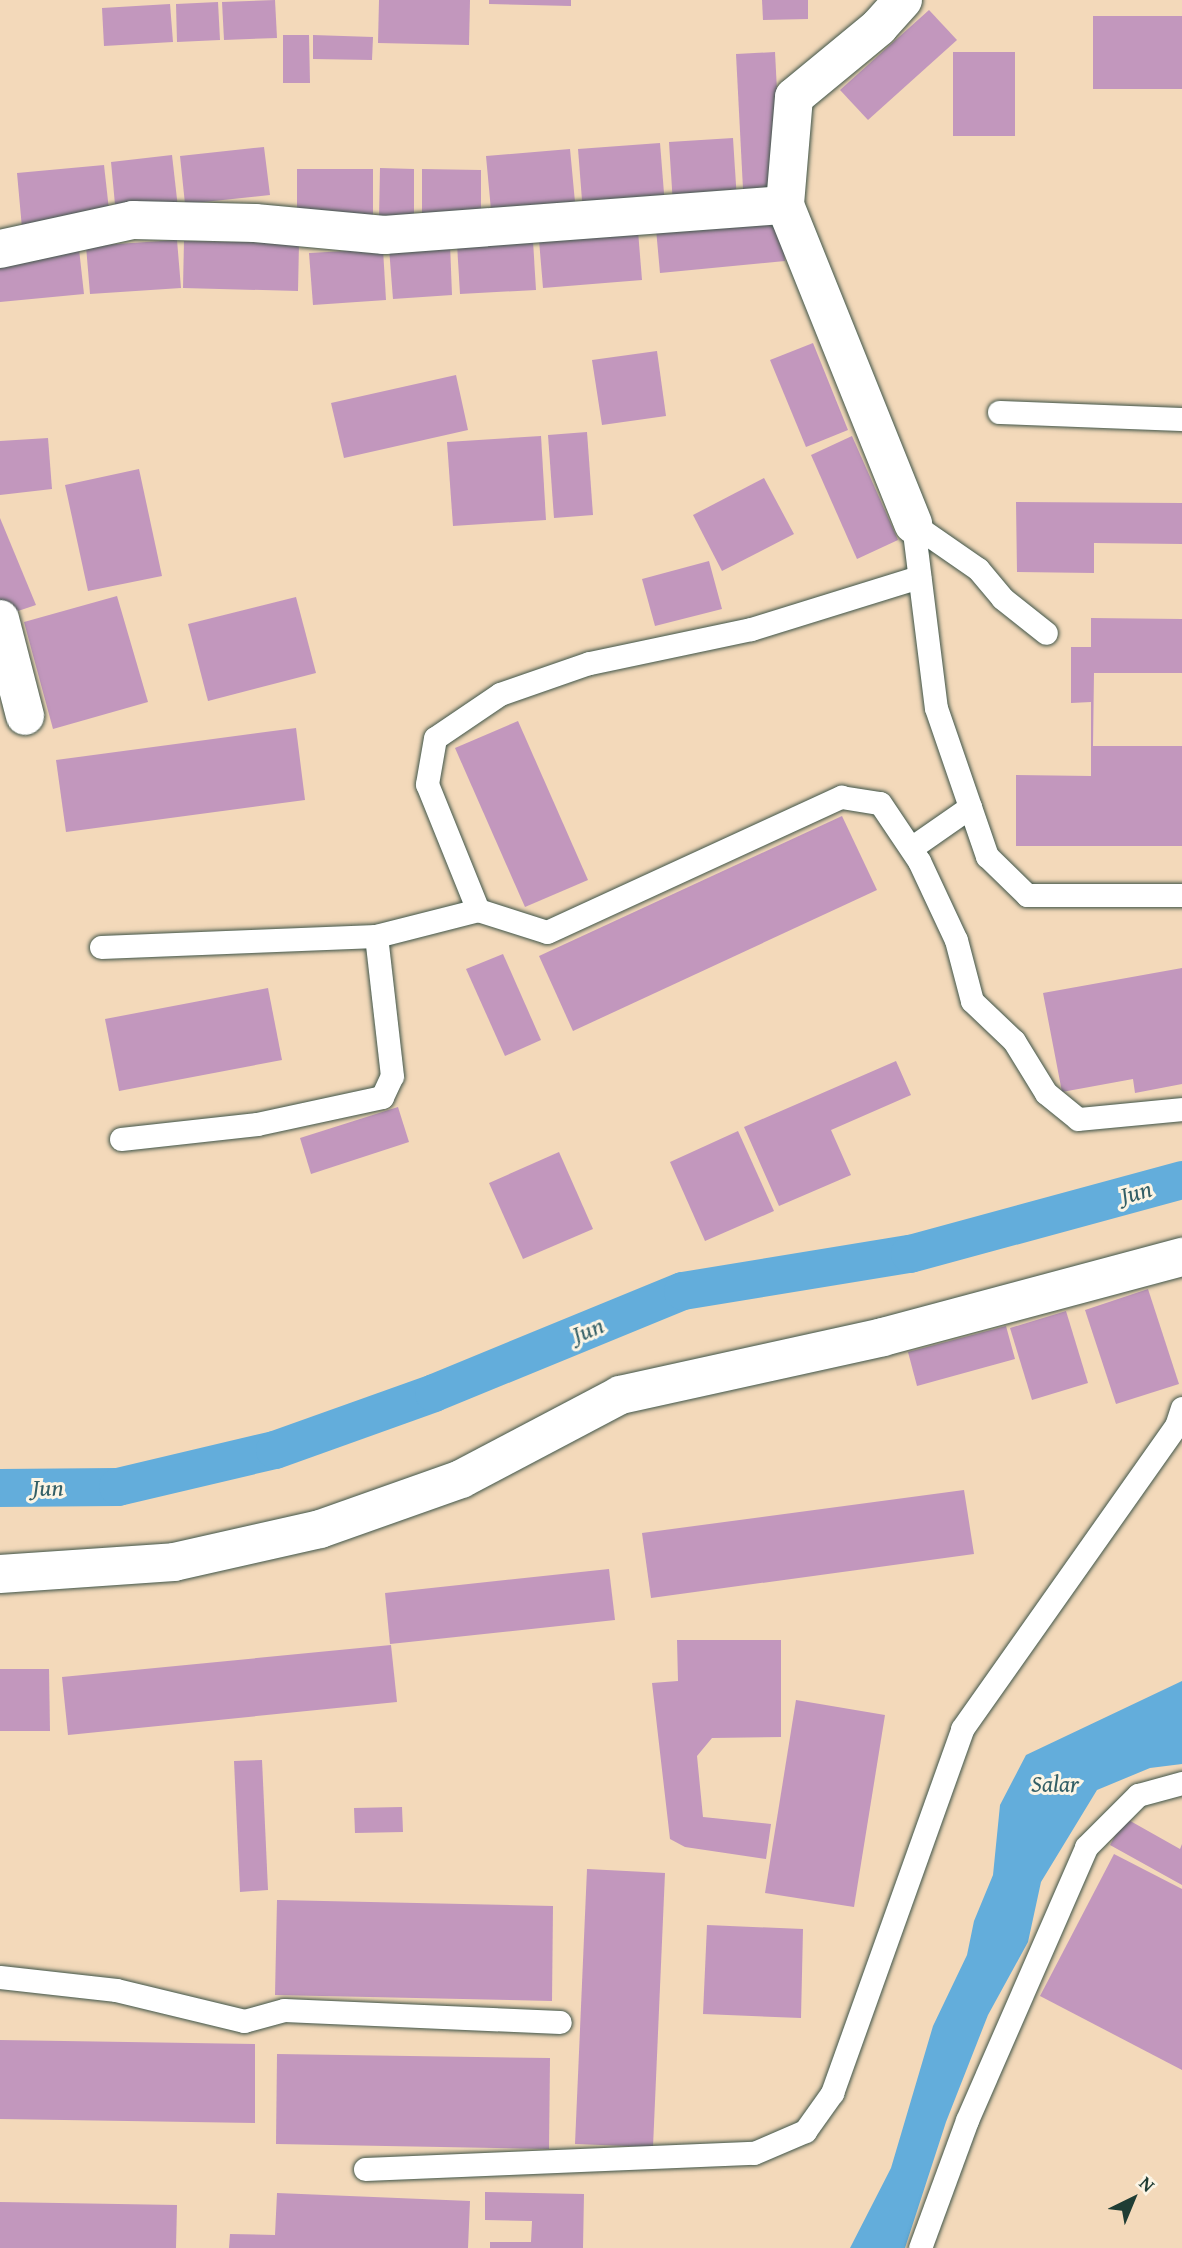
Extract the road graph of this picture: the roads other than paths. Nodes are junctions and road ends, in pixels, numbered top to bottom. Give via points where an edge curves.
1 (904, 0) edge
2 (785, 205) junction
3 (0, 249) edge
4 (999, 412) dead end
5 (1182, 419) edge
6 (913, 524) junction
7 (919, 577) junction
8 (0, 619) edge
9 (1046, 632) dead end
10 (25, 716) dead end
11 (970, 807) junction
12 (911, 848) junction
13 (1182, 895) edge
14 (478, 910) junction
15 (376, 936) junction
16 (101, 947) dead end
17 (1182, 1109) edge
18 (121, 1139) dead end
19 (1182, 1256) edge
20 (1182, 1408) edge
21 (0, 1574) edge
22 (1182, 1783) edge
23 (0, 1976) edge
24 (560, 2022) dead end
25 (365, 2169) dead end
26 (920, 2248) edge

1 - 2 street via 879,27 794,97
2 - 3 street via 384,235 255,223 133,220
2 - 6 street
4 - 5 lane
6 - 7 lane
6 - 9 lane via 978,569 1002,598
7 - 11 lane via 936,708
7 - 14 lane via 751,629 589,663 500,694 435,738 427,784
8 - 10 street
11 - 12 lane
11 - 13 lane via 988,856 1027,895
12 - 14 lane via 880,803 841,797 547,932
12 - 17 lane via 956,940 972,1001 1014,1041 1046,1093 1078,1119
14 - 15 lane
15 - 16 lane
15 - 18 lane via 391,1076 382,1097 257,1124
19 - 21 street via 883,1337 620,1395 461,1479 320,1529 174,1562
20 - 25 lane via 1176,1426 962,1729 832,2093 805,2131 754,2153
22 - 26 lane via 1138,1795 1086,1847 967,2120
23 - 24 lane via 116,1990 244,2021 298,2010

